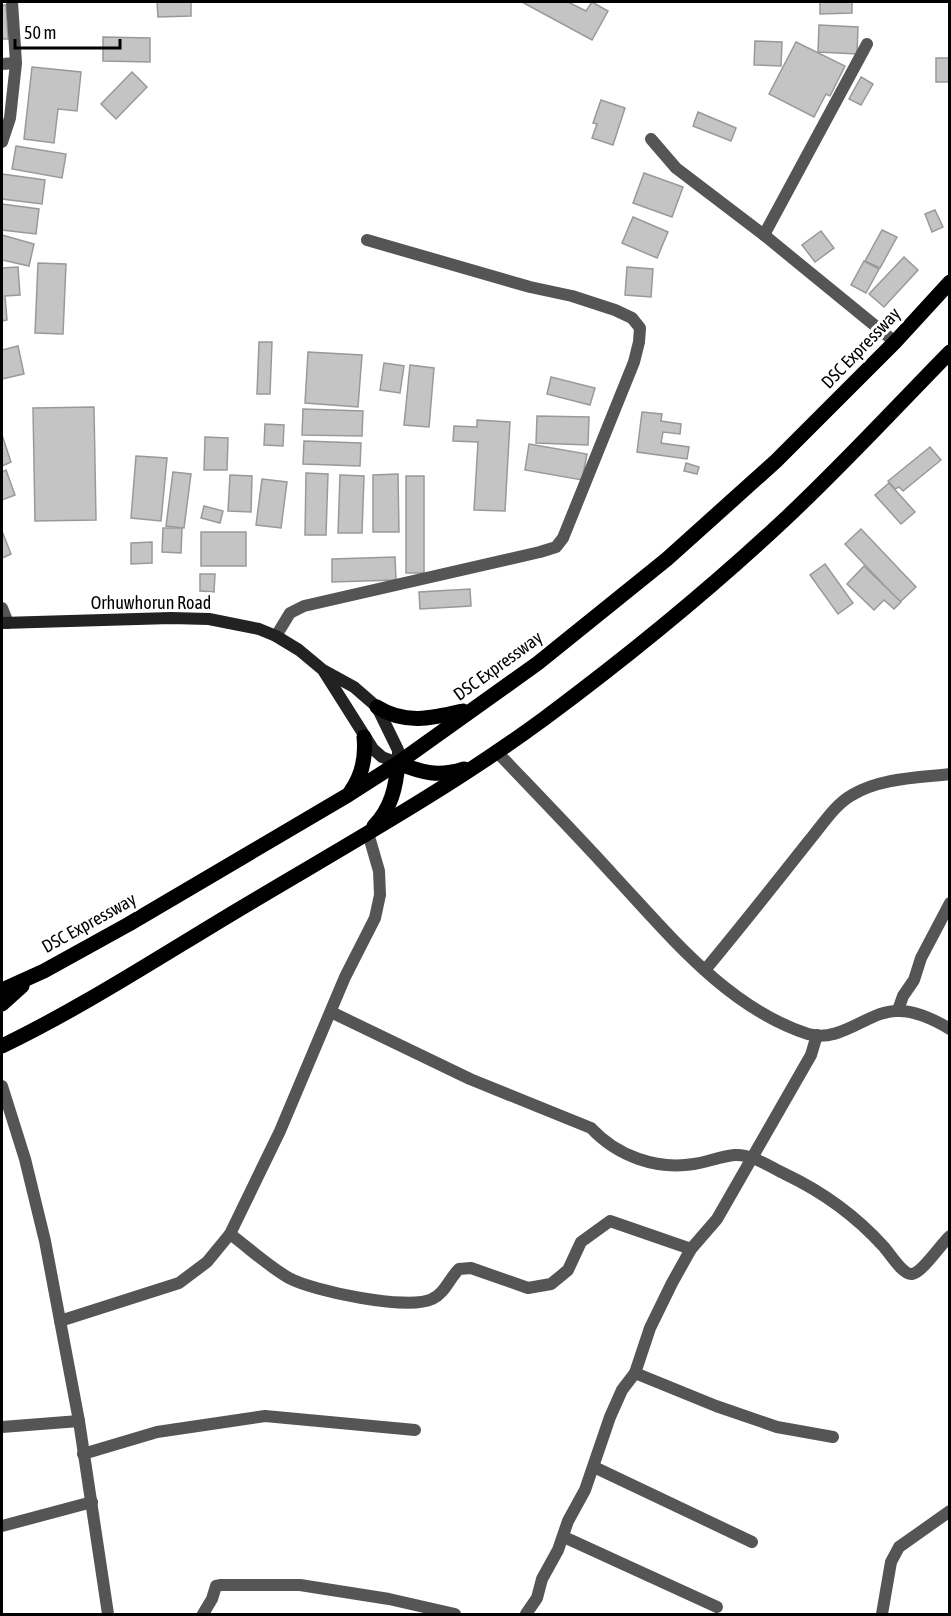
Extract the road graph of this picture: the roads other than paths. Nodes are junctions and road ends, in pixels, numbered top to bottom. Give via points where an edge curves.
1 (12, 2) edge
2 (867, 44) dead end
3 (16, 63) junction
4 (2, 64) edge
5 (651, 140) dead end
6 (2, 142) edge
7 (764, 235) junction
8 (368, 240) dead end
9 (950, 282) edge
10 (895, 342) junction
11 (950, 352) edge
12 (2, 608) edge
13 (5, 623) edge
14 (276, 636) junction
15 (323, 670) junction
16 (377, 707) junction
17 (472, 709) junction
18 (364, 737) junction
19 (497, 752) junction
20 (398, 763) junction
21 (476, 766) junction
22 (950, 774) edge
23 (348, 795) junction
24 (368, 833) junction
25 (950, 903) edge
26 (705, 970) junction
27 (44, 971) junction
28 (2, 990) edge
29 (2, 1004) edge
30 (898, 1011) junction
31 (331, 1012) junction
32 (950, 1029) edge
33 (817, 1035) junction
34 (2, 1046) edge
35 (2, 1086) edge
36 (753, 1158) junction
37 (230, 1234) junction
38 (950, 1236) edge
39 (692, 1249) junction
40 (60, 1321) junction
41 (635, 1373) junction
42 (79, 1421) junction
43 (2, 1427) edge
44 (415, 1430) dead end
45 (833, 1437) dead end
46 (83, 1454) junction
47 (594, 1467) junction
48 (92, 1502) junction
49 (950, 1511) edge
50 (2, 1526) edge
51 (564, 1537) junction
52 (752, 1542) dead end
53 (717, 1607) dead end
54 (108, 1614) edge
55 (203, 1614) edge
56 (455, 1614) edge
57 (526, 1614) edge
58 (882, 1614) edge

1 - 3 street
2 - 7 street
3 - 4 street
3 - 6 street via 10,117
5 - 7 street via 676,168
7 - 10 street
8 - 14 street via 615,310 632,318 640,328 639,342 563,538 556,547 304,606 290,613
9 - 10 main road, DSC Expressway
10 - 17 main road, DSC Expressway via 776,461 667,559 538,663
11 - 19 main road via 783,521 657,630
12 - 13 street
13 - 14 street, Orhuwhorun Road via 209,619 238,623
14 - 15 street, Orhuwhorun Road
15 - 16 street via 354,687
15 - 18 street
16 - 17 main road via 387,714 413,719
16 - 20 street via 398,750
17 - 20 main road, DSC Expressway
18 - 20 street via 382,758
18 - 23 main road via 363,766
19 - 21 main road
19 - 26 street
20 - 21 main road via 430,774
20 - 23 main road, DSC Expressway
20 - 24 main road via 394,793
21 - 24 main road
22 - 26 street via 867,787 849,796
23 - 27 main road, DSC Expressway
24 - 31 street via 380,871 380,895 375,918
24 - 34 main road
25 - 30 street
26 - 33 street via 749,1005
27 - 28 main road, DSC Expressway
27 - 29 main road
30 - 32 street via 937,1021
30 - 33 street via 831,1035
31 - 36 street via 470,1079 591,1128 632,1157 669,1166 735,1155
31 - 37 street
33 - 36 street via 811,1055
35 - 40 street via 28,1170
36 - 38 street via 836,1203 867,1229 903,1272 919,1272
36 - 39 street via 717,1219
37 - 39 street via 288,1277 312,1288 411,1304 441,1294 459,1269 471,1268 528,1288 551,1284 568,1270 581,1242 610,1221
37 - 40 street via 207,1262 179,1283
39 - 41 street via 650,1328
40 - 42 street
41 - 45 street via 777,1426
41 - 47 street via 610,1417
42 - 43 street
42 - 46 street
44 - 46 street via 265,1416 157,1432
46 - 48 street
47 - 51 street
47 - 52 street
48 - 50 street
48 - 54 street
49 - 58 street via 899,1547 891,1562
51 - 53 street
51 - 57 street
55 - 56 street via 216,1586 221,1584 300,1585

